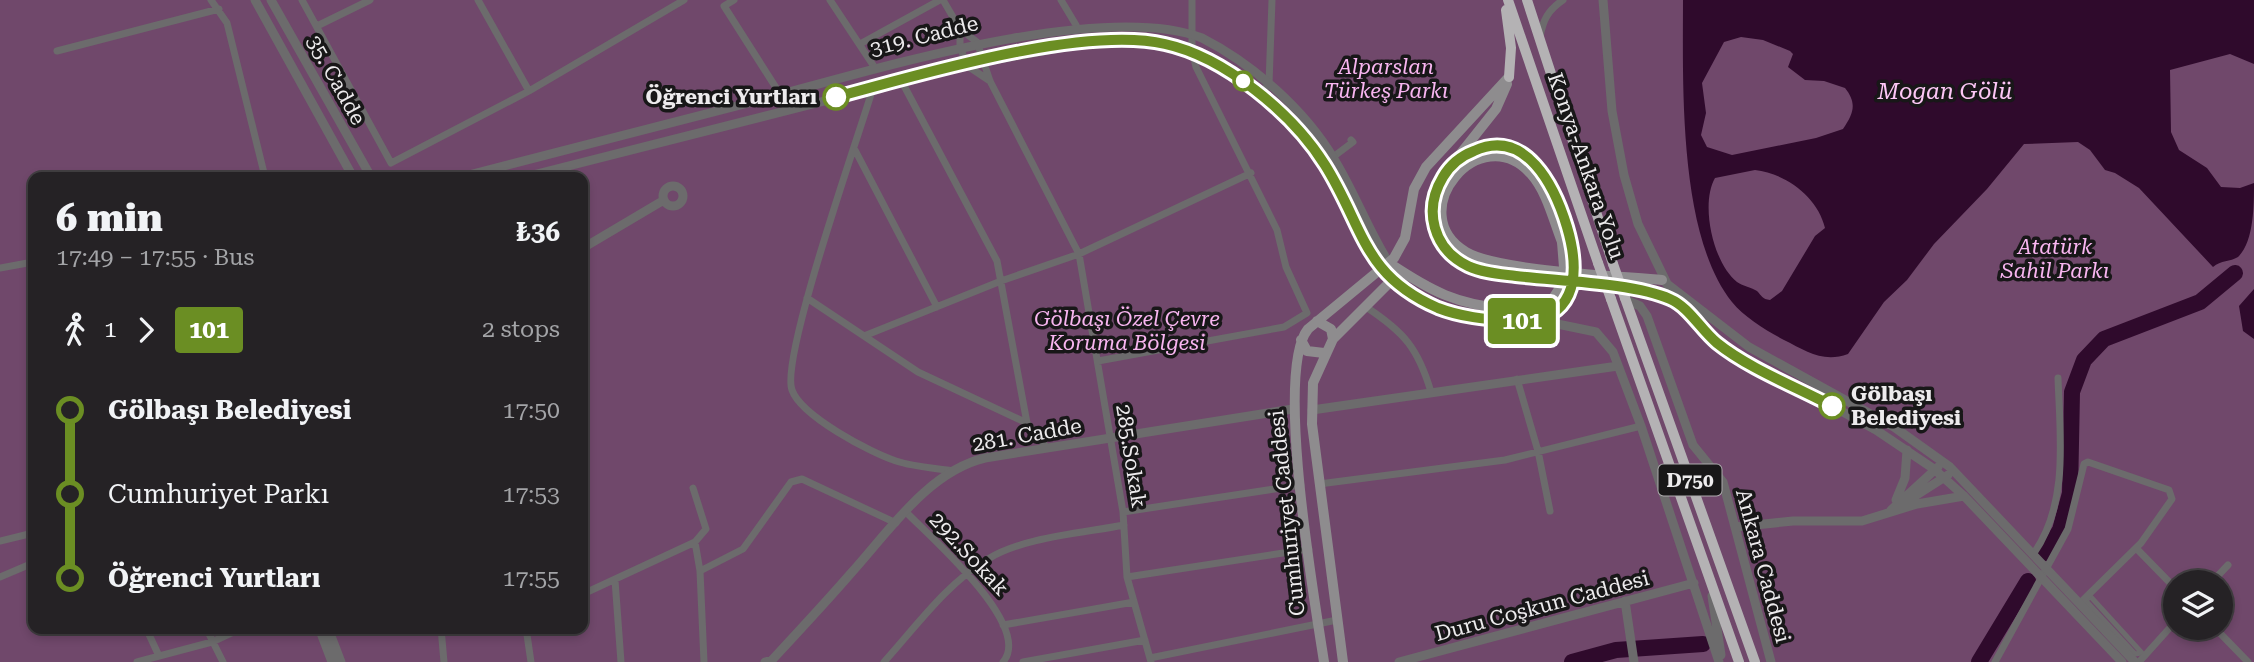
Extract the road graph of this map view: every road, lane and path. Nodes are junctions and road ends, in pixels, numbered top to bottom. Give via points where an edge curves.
1 (211, 0) edge
2 (255, 0) edge
3 (271, 0) edge
4 (302, 0) edge
5 (370, 0) edge
6 (478, 0) edge
7 (684, 0) edge
8 (734, 0) edge
9 (830, 0) edge
10 (941, 0) edge
11 (1061, 0) edge
12 (1192, 0) edge
13 (1272, 0) edge
14 (1506, 0) edge
15 (1527, 0) edge
16 (1563, 0) edge
17 (1603, 0) edge
18 (219, 9) junction
19 (1076, 25) junction
20 (317, 26) junction
21 (960, 29) junction
22 (1191, 34) junction
23 (1539, 38) junction
24 (977, 42) junction
25 (860, 44) junction
26 (960, 46) junction
27 (57, 51) dead end
28 (1192, 51) junction
29 (985, 61) junction
30 (965, 65) junction
31 (875, 68) junction
32 (1508, 77) junction
33 (901, 80) junction
34 (989, 80) junction
35 (1269, 84) junction
36 (873, 88) junction
37 (529, 91) junction
38 (1259, 94) junction
39 (776, 95) junction
40 (785, 111) junction
41 (1351, 140) dead end
42 (855, 150) junction
43 (1333, 157) junction
44 (1455, 162) junction
45 (264, 172) edge
46 (351, 172) edge
47 (368, 172) edge
48 (480, 172) edge
49 (545, 172) edge
50 (1251, 173) junction
51 (664, 200) dead end
52 (1566, 240) junction
53 (588, 245) edge
54 (1079, 254) junction
55 (28, 263) edge
56 (1384, 267) junction
57 (0, 268) edge
58 (1401, 271) junction
59 (1001, 281) junction
60 (1394, 281) junction
61 (1664, 282) junction
62 (807, 298) junction
63 (1625, 299) junction
64 (1676, 302) junction
65 (1555, 305) junction
66 (937, 307) junction
67 (1366, 307) junction
68 (1296, 320) junction
69 (1538, 320) junction
70 (1317, 321) junction
71 (1307, 330) junction
72 (864, 336) junction
73 (1334, 339) junction
74 (1301, 340) junction
75 (1324, 353) junction
76 (1098, 361) junction
77 (1618, 366) junction
78 (2058, 378) dead end
79 (1517, 379) junction
80 (1431, 392) junction
81 (1293, 409) junction
82 (1311, 410) junction
83 (1027, 423) junction
84 (1641, 426) junction
85 (1111, 439) junction
86 (1047, 448) junction
87 (1907, 450) junction
88 (1538, 451) junction
89 (1934, 469) junction
90 (1953, 470) junction
91 (954, 471) junction
92 (1947, 480) junction
93 (1319, 484) junction
94 (1301, 485) junction
95 (693, 488) dead end
96 (1964, 496) junction
97 (1550, 510) dead end
98 (906, 512) junction
99 (1123, 512) junction
100 (1888, 513) junction
101 (896, 523) junction
102 (1124, 525) junction
103 (1736, 527) junction
104 (28, 534) edge
105 (0, 541) edge
106 (695, 542) junction
107 (2136, 548) junction
108 (1309, 549) junction
109 (2034, 553) junction
110 (28, 565) edge
111 (2228, 565) dead end
112 (2047, 567) junction
113 (2223, 570) edge
114 (700, 571) junction
115 (967, 575) junction
116 (2163, 576) edge
117 (0, 577) edge
118 (1127, 577) junction
119 (2042, 577) junction
120 (615, 580) junction
121 (1710, 581) junction
122 (1694, 583) junction
123 (588, 592) edge
124 (1625, 601) junction
125 (1134, 602) junction
126 (2080, 603) junction
127 (1337, 620) junction
128 (1318, 623) junction
129 (1003, 625) junction
130 (150, 634) edge
131 (209, 634) edge
132 (229, 634) edge
133 (321, 634) edge
134 (330, 634) edge
135 (441, 634) edge
136 (527, 634) edge
137 (2163, 635) edge
138 (1145, 640) junction
139 (2227, 640) edge
140 (212, 642) junction
141 (1633, 653) edge
142 (2142, 653) joint
143 (164, 657) edge
144 (1060, 659) edge
145 (1150, 660) edge
146 (770, 661) edge
147 (136, 662) edge
148 (223, 662) edge
149 (332, 662) edge
150 (341, 662) edge
151 (443, 662) edge
152 (531, 662) edge
153 (621, 662) edge
154 (704, 662) edge
155 (884, 662) edge
156 (1003, 662) edge
157 (1009, 662) edge
158 (1023, 662) edge
159 (1324, 662) edge
160 (1343, 662) edge
161 (1399, 662) edge
162 (1721, 662) edge
163 (1739, 662) edge
164 (1755, 662) edge
165 (1771, 662) edge
166 (1995, 662) edge
167 (2122, 662) edge
168 (2137, 662) edge
169 (2248, 662) edge

1 - 18 street
2 - 46 street, 35. Cadde
3 - 47 street, 35. Cadde
4 - 20 street
5 - 20 street
6 - 37 street
7 - 37 street
8 - 39 street via 724,6
9 - 25 street
10 - 21 street
10 - 25 street
11 - 19 street
12 - 22 street
13 - 35 street
14 - 32 highway via 1511,48
14 - 121 highway, Konya-Ankara Yolu / D750, bridge
15 - 23 highway, D750
16 - 23 street via 1543,21
17 - 61 street via 1619,155 1633,211
18 - 27 street
18 - 45 street via 230,33
19 - 22 street, 319. Cadde via 1134,23
19 - 24 street, 319. Cadde
20 - 37 street via 391,163
21 - 24 street
21 - 26 street
22 - 28 street
22 - 35 street, 319. Cadde via 1228,53
23 - 63 highway, D750, bridge
24 - 26 street, 319. Cadde
24 - 29 street, 285.Sokak
25 - 31 street
26 - 30 street
26 - 31 street, 319. Cadde
28 - 29 street, 319. Cadde via 1115,40
28 - 38 street, 319. Cadde
28 - 50 street via 1199,74
29 - 30 street, 319. Cadde
29 - 34 street, 285.Sokak
30 - 33 street, 319. Cadde
30 - 34 street
31 - 39 street, 319. Cadde
32 - 44 main road via 1496,109
32 - 56 main road via 1426,167 1411,198 1401,246
33 - 36 street, 319. Cadde
33 - 59 street via 997,261
34 - 54 street, 285.Sokak
35 - 38 street
35 - 43 street, 319. Cadde
36 - 40 street, 319. Cadde
36 - 42 street
38 - 56 street, 319. Cadde via 1322,161
39 - 40 street
39 - 48 street, 319. Cadde
40 - 49 street, 319. Cadde
41 - 43 street
42 - 62 street
42 - 66 street
43 - 56 street, 319. Cadde
44 - 52 main road via 1481,148 1501,146 1521,152 1548,180
44 - 64 main road via 1437,188 1433,224 1444,247 1468,266 1654,293
50 - 54 street
50 - 68 street via 1282,241 1286,267 1307,313
51 - 53 street
52 - 61 main road via 1541,188 1516,161 1500,156 1475,161 1453,177 1446,190 1441,214 1445,229 1454,243 1474,256
52 - 65 main road, bridge via 1576,277
54 - 59 street
54 - 76 street, 285.Sokak
55 - 57 street
56 - 58 main road, 319. Cadde
56 - 60 main road, 319. Cadde
56 - 70 main road, Cumhuriyet Caddesi
58 - 60 main road, Cumhuriyet Caddesi
58 - 65 main road, 319. Cadde via 1434,292 1466,304 1535,310
59 - 66 street
59 - 83 street
60 - 67 main road, Cumhuriyet Caddesi
60 - 69 main road, 319. Cadde via 1424,301 1459,315
61 - 64 street
61 - 90 street via 1749,347 1886,422
62 - 72 street
62 - 91 street via 791,376 797,399 864,448 897,462
63 - 103 street, Ankara Caddesi via 1640,306 1647,316 1693,445 1723,482
63 - 164 highway, D750
64 - 87 street via 1718,344
65 - 69 main road
66 - 72 street
67 - 73 main road, Cumhuriyet Caddesi
67 - 80 street via 1406,337 1419,357
68 - 71 street
68 - 76 street via 1284,327
69 - 77 street, 319. Cadde via 1596,332
70 - 71 main road, Cumhuriyet Caddesi
70 - 73 main road via 1328,325
71 - 74 main road, Cumhuriyet Caddesi
72 - 83 street via 918,372
73 - 75 main road, Cumhuriyet Caddesi
74 - 75 main road via 1307,351
74 - 81 main road, Cumhuriyet Caddesi
75 - 82 main road, Cumhuriyet Caddesi via 1312,383
76 - 85 street, 285.Sokak
77 - 79 street
77 - 84 street
78 - 109 street via 2061,451 2057,492 2046,535
79 - 80 street
79 - 88 street
80 - 82 street
81 - 85 street, 281. Cadde
81 - 94 main road, Cumhuriyet Caddesi
82 - 93 main road, Cumhuriyet Caddesi
83 - 86 street
84 - 88 street
84 - 122 street
85 - 86 street, 281. Cadde
85 - 99 street, 285.Sokak
86 - 91 street, 281. Cadde via 972,461
87 - 89 street
87 - 100 street via 1903,487
88 - 93 street via 1505,460
88 - 97 street
89 - 90 street
89 - 92 street
89 - 100 street
90 - 92 street
90 - 109 street
91 - 98 street, 281. Cadde
92 - 96 street
92 - 100 street
93 - 127 main road, Cumhuriyet Caddesi
94 - 99 street
94 - 108 main road, Cumhuriyet Caddesi
95 - 106 street via 706,529
96 - 100 street
96 - 119 street
98 - 101 street, 281. Cadde
98 - 115 street, 292.Sokak
99 - 102 street, 285.Sokak
100 - 103 street via 1862,521 1793,520
101 - 114 street via 802,479 791,482 743,550
101 - 146 street, 281. Cadde
102 - 115 street via 1016,547
102 - 118 street, 285.Sokak
103 - 165 street, Ankara Caddesi
104 - 105 street
106 - 114 street
106 - 120 street
107 - 112 street via 2164,513 2172,494 2088,462 2081,467 2068,529
107 - 116 street
107 - 126 street
108 - 118 street
108 - 128 main road, Cumhuriyet Caddesi
109 - 112 street
110 - 117 street
111 - 113 street
112 - 119 street
112 - 126 street
114 - 154 street
115 - 129 street, 292.Sokak via 999,612
115 - 155 street
118 - 125 street, 285.Sokak
119 - 166 street
119 - 167 street
120 - 123 street
120 - 153 street
121 - 162 street
121 - 163 highway, Konya-Ankara Yolu / D750
122 - 124 street, Duru Coşkun Caddesi
122 - 162 street
124 - 141 street
124 - 161 street, Duru Coşkun Caddesi
125 - 129 street
125 - 138 street, 285.Sokak
126 - 168 street
127 - 128 street
127 - 160 main road, Cumhuriyet Caddesi
128 - 145 street
128 - 159 main road, Cumhuriyet Caddesi
129 - 156 street, 292.Sokak via 1009,648
130 - 143 street
131 - 140 street
132 - 140 street
133 - 149 street
134 - 150 street
135 - 151 street
136 - 152 street
137 - 168 street
138 - 144 street
138 - 145 street, 285.Sokak
139 - 169 street
140 - 143 street
140 - 148 street
142 - 142 street via 2134,644 2090,596 2086,601 2135,654
143 - 147 street
144 - 158 street
156 - 157 street

